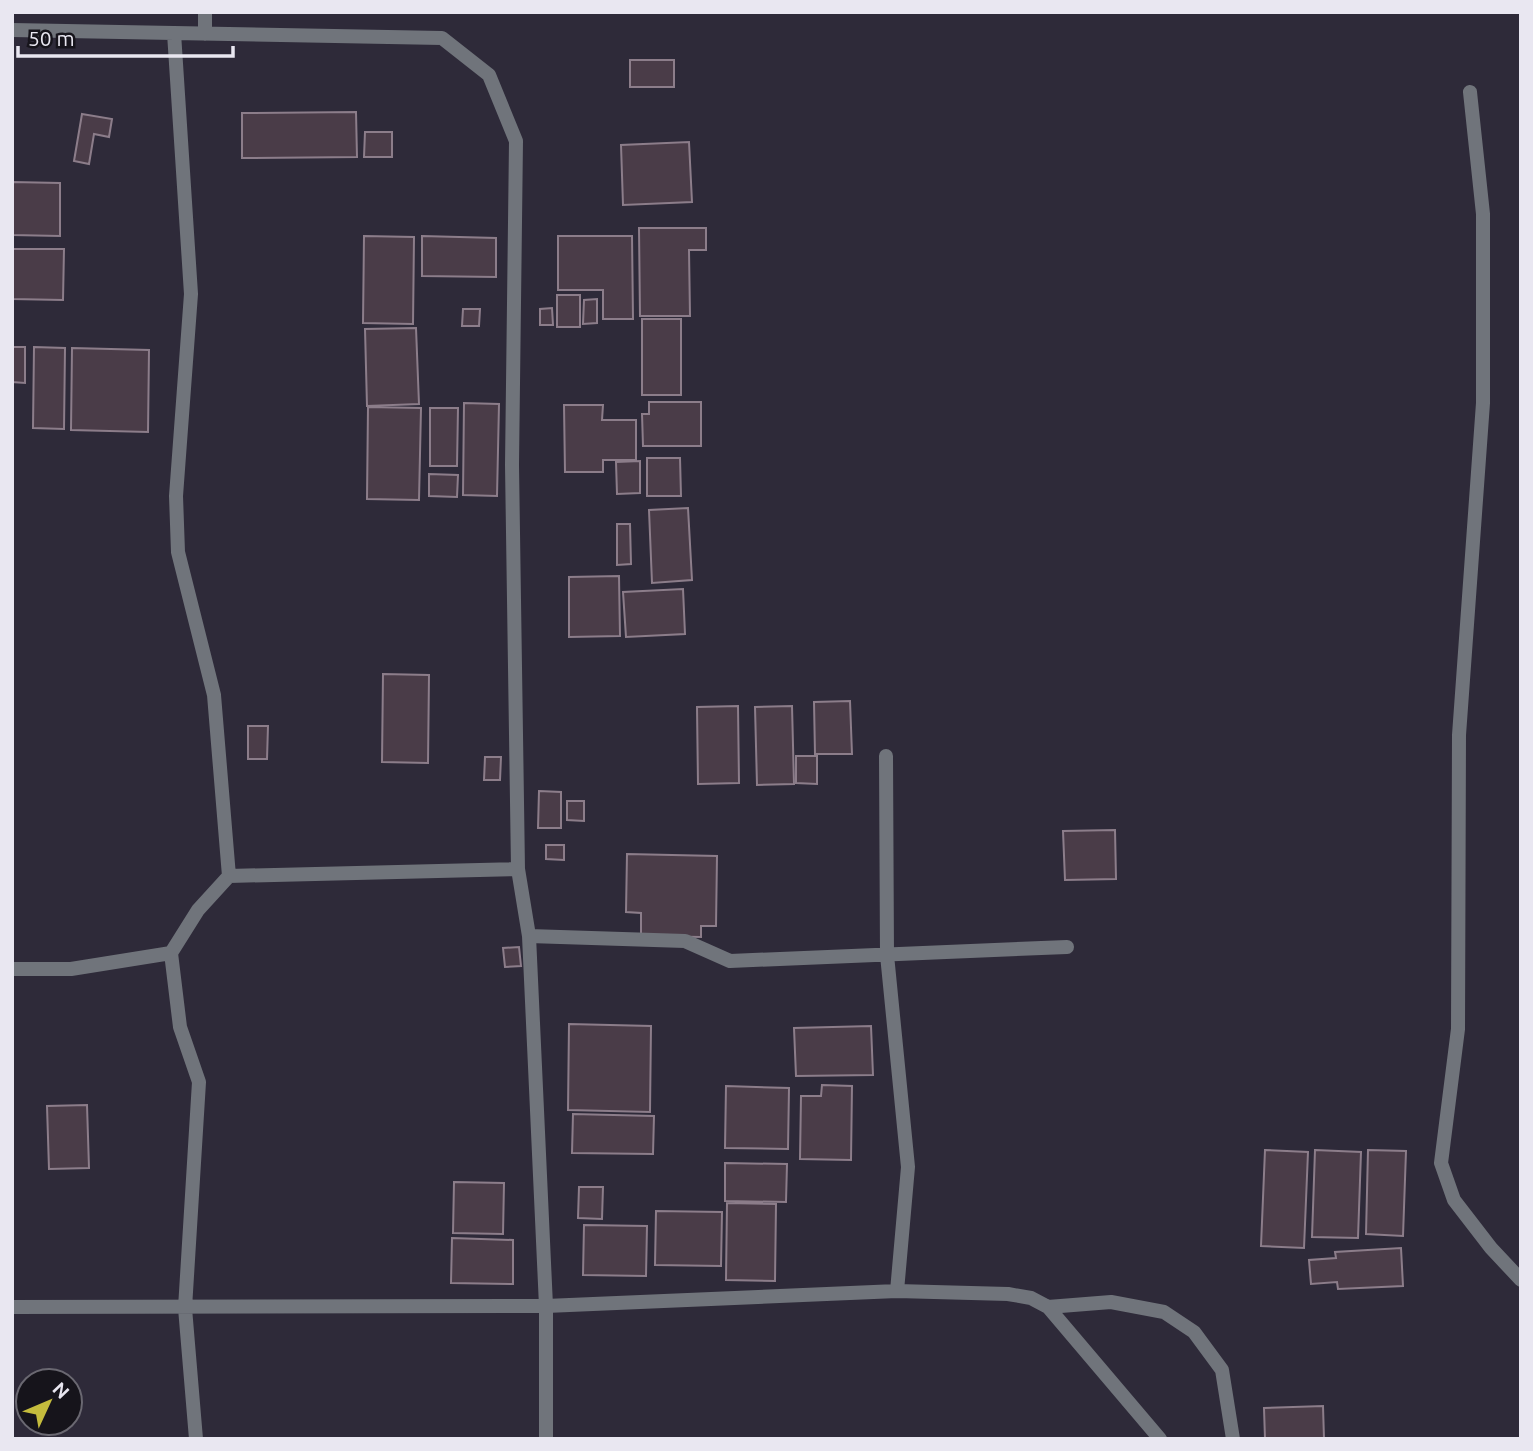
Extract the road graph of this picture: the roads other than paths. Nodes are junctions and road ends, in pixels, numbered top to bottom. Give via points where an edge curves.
1 (205, 12) edge
2 (12, 30) edge
3 (174, 33) junction
4 (205, 34) junction
5 (1470, 92) dead end
6 (886, 756) dead end
7 (518, 869) junction
8 (229, 876) junction
9 (528, 936) junction
10 (1067, 947) dead end
11 (171, 953) junction
12 (887, 955) junction
13 (12, 969) edge
14 (1521, 1280) edge
15 (897, 1291) junction
16 (546, 1306) junction
17 (12, 1307) edge
18 (1048, 1307) junction
19 (184, 1308) junction
20 (196, 1439) edge
21 (546, 1439) edge
22 (1160, 1439) edge
23 (1233, 1439) edge

1 - 4 street
2 - 3 street
3 - 4 street
3 - 8 street via 191,294 176,496 178,552 214,695
4 - 7 street via 442,38 489,75 516,142 512,465
5 - 14 street via 1483,214 1483,403 1459,735 1458,1029 1441,1163 1454,1200
6 - 12 street
7 - 8 street
7 - 9 street
8 - 11 street via 198,910
9 - 12 street via 685,940 730,961
9 - 16 street
10 - 12 street
11 - 13 street via 71,969
11 - 19 street via 180,1027 199,1082
12 - 15 street via 908,1167
15 - 16 street
15 - 18 street via 1008,1294
16 - 19 street
16 - 21 street
17 - 19 street
18 - 22 street
18 - 23 street via 1111,1302 1164,1312 1194,1332 1222,1370
19 - 20 street

